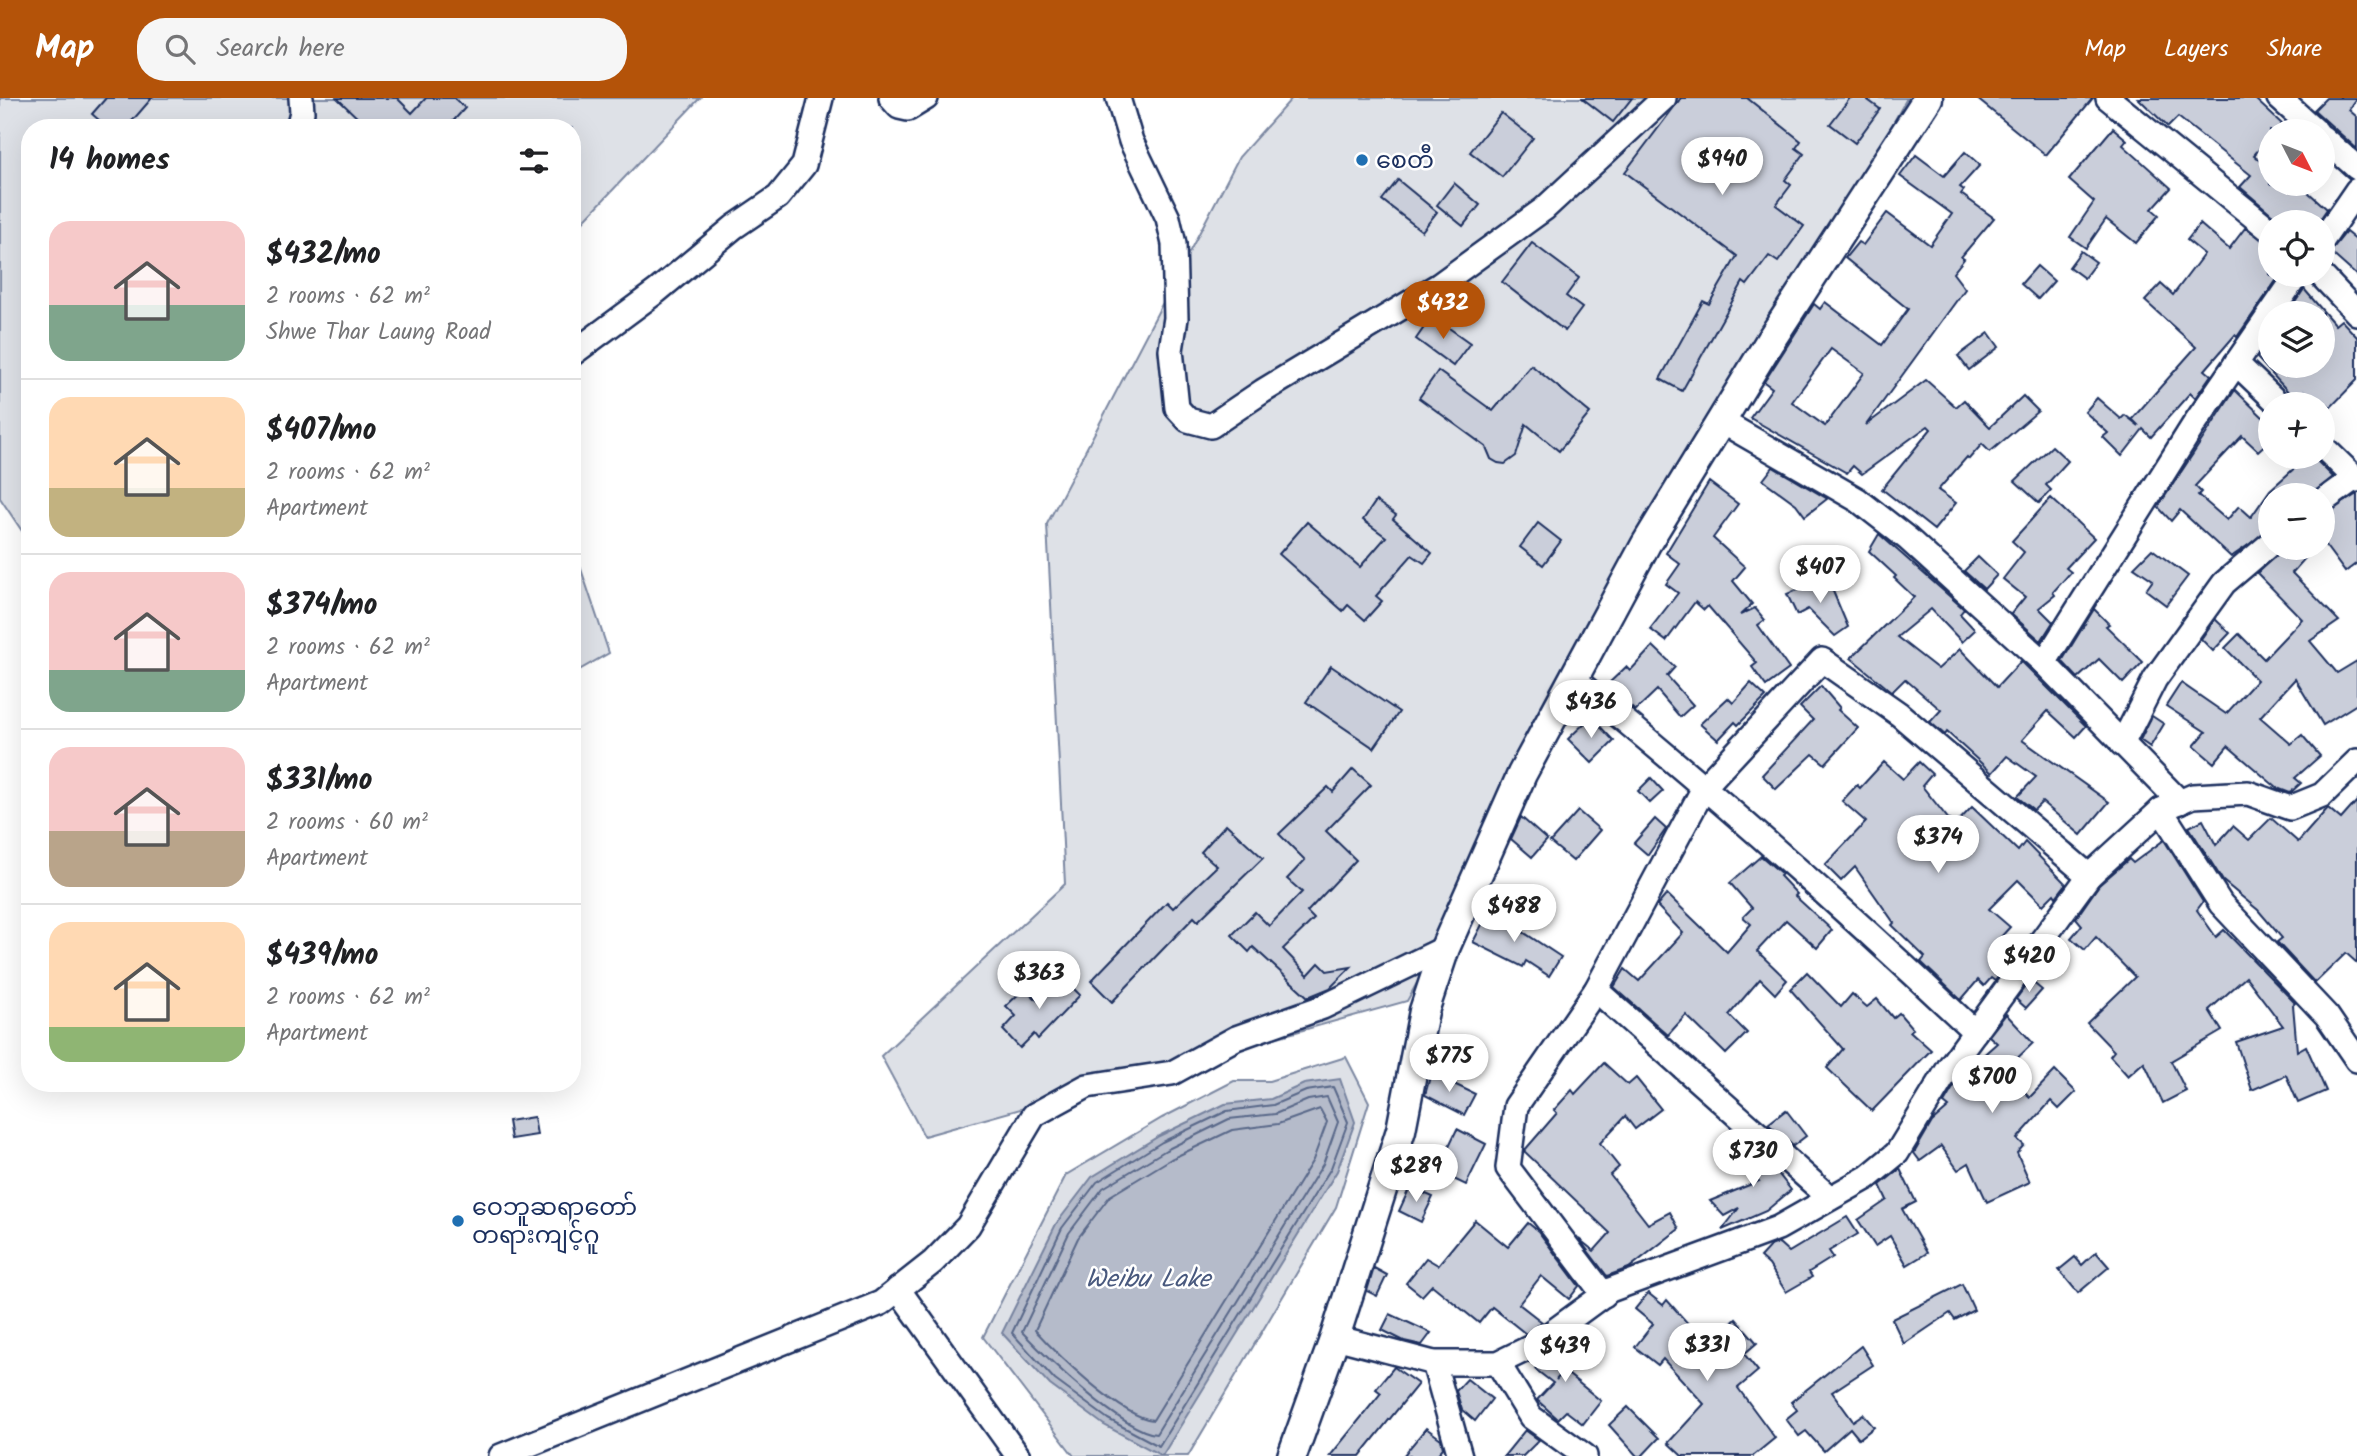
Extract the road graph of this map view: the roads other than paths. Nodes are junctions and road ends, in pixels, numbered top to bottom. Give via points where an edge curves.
1 (301, 98) edge
2 (821, 98) edge
3 (891, 98) edge
4 (926, 98) edge
5 (1118, 98) edge
6 (1664, 98) edge
7 (1928, 98) edge
8 (2108, 98) edge
9 (2279, 98) edge
10 (299, 119) edge
11 (2303, 119) edge
12 (2335, 149) edge
13 (2357, 168) edge
14 (2357, 190) edge
15 (2258, 220) edge
16 (2335, 222) edge
17 (2289, 287) edge
18 (2332, 287) edge
19 (2357, 313) edge
20 (581, 348) edge
21 (2236, 363) junction
22 (2266, 392) edge
23 (1721, 421) junction
24 (2335, 459) edge
25 (2356, 479) edge
26 (2335, 493) edge
27 (2258, 554) edge
28 (2044, 663) junction
29 (1573, 678) junction
30 (2122, 744) junction
31 (2357, 761) edge
32 (1705, 786) junction
33 (2170, 806) junction
34 (2090, 876) junction
35 (1445, 948) junction
36 (1596, 990) junction
37 (1975, 1032) junction
38 (2357, 1060) edge
39 (1830, 1198) junction
40 (898, 1289) junction
41 (1604, 1295) junction
42 (1335, 1337) junction
43 (1434, 1363) junction
44 (1498, 1363) junction
45 (501, 1456) edge
46 (1018, 1456) edge
47 (1292, 1456) edge
48 (1460, 1456) edge
49 (1585, 1456) edge

1 - 10 street
2 - 20 street via 804,165 778,197
3 - 4 street via 908,109
5 - 6 street via 1131,141 1168,218 1174,244 1176,318 1171,350 1177,408 1188,420 1211,426 1438,285 1523,225
7 - 23 main road
8 - 15 street
9 - 11 street
12 - 13 street
14 - 16 street
17 - 21 street
18 - 19 street
21 - 22 street
21 - 28 street
23 - 28 street via 1858,500 1908,539
23 - 29 main road via 1646,544
24 - 25 street
25 - 26 street
27 - 30 street via 2224,583 2155,679
28 - 30 street
29 - 32 street
29 - 35 main road via 1522,774
30 - 33 street
31 - 33 street via 2322,795 2290,808 2248,793 2193,796
32 - 34 street via 1822,660 1899,714
32 - 36 street
32 - 37 street
33 - 34 street
33 - 38 street via 2221,904 2327,1016
34 - 37 street
35 - 40 street via 1323,1007 1236,1038 1172,1073 1087,1086 1034,1115 968,1226
35 - 42 main road via 1424,1012 1401,1130
36 - 39 street
36 - 41 street via 1516,1106 1508,1168
37 - 39 street via 1897,1153 1868,1177
39 - 41 street via 1778,1228
40 - 45 street via 881,1303
40 - 46 street
41 - 44 street via 1535,1345
42 - 43 street
42 - 47 main road
43 - 44 street
43 - 48 street
44 - 49 street via 1531,1417

